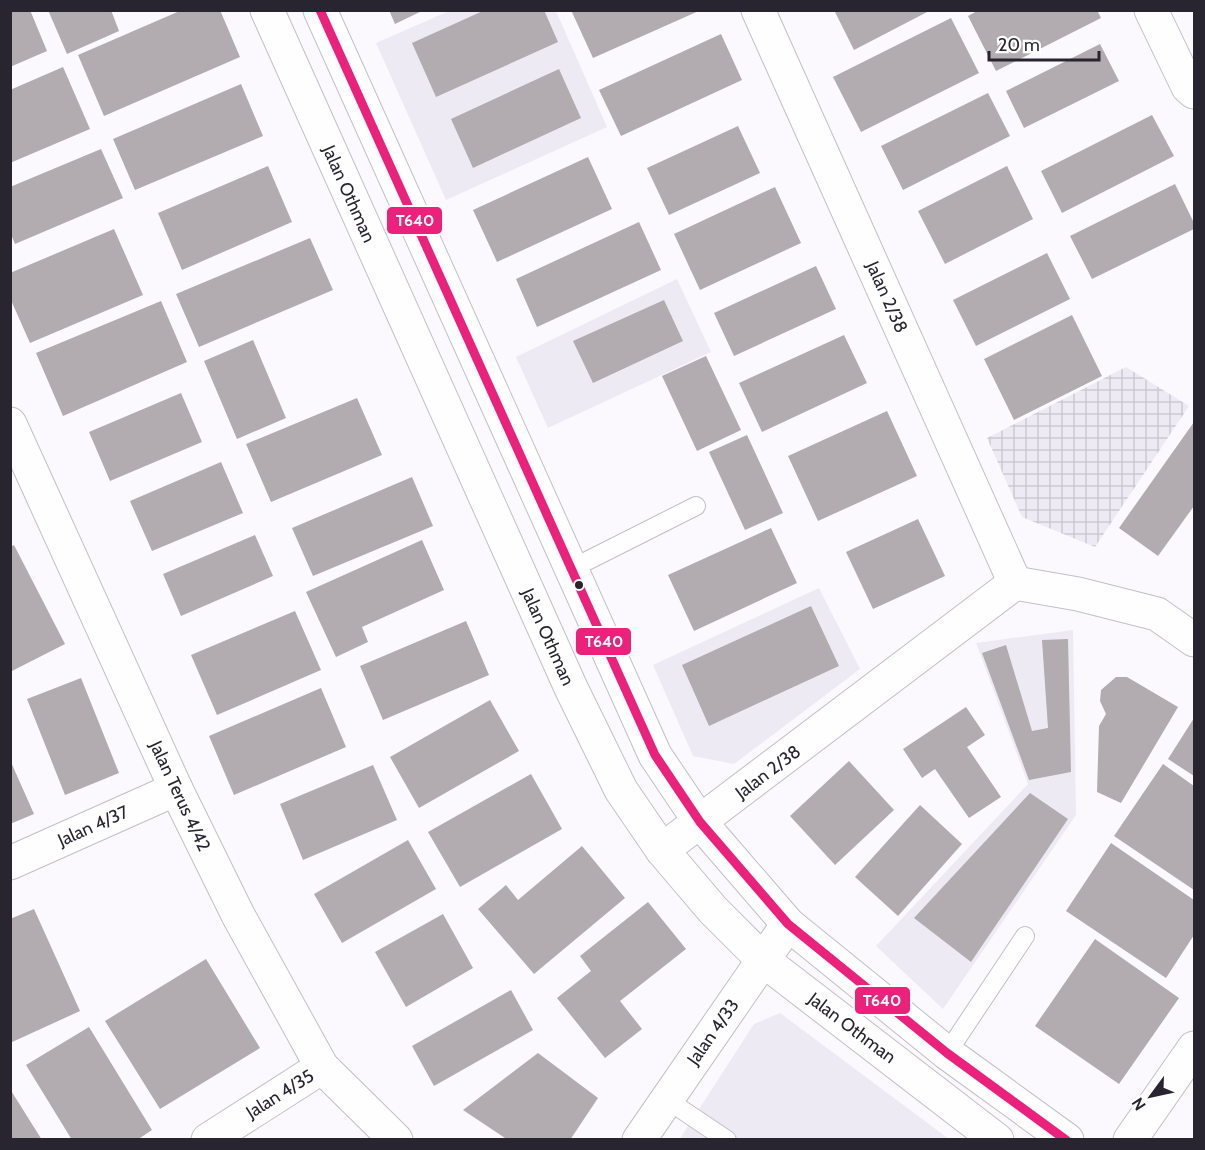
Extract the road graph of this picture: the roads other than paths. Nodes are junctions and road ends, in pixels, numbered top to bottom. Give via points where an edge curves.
1 (267, 10) edge
2 (320, 10) edge
3 (758, 10) edge
4 (1151, 10) edge
5 (1194, 92) edge
6 (10, 424) edge
7 (21, 474) edge
8 (696, 506) dead end
9 (571, 569) junction
10 (1016, 583) junction
11 (1194, 640) edge
12 (176, 789) junction
13 (700, 822) junction
14 (662, 850) junction
15 (10, 863) edge
16 (788, 924) junction
17 (1025, 936) dead end
18 (763, 960) junction
19 (1194, 1048) edge
20 (948, 1053) junction
21 (322, 1067) junction
22 (666, 1099) junction
23 (208, 1140) edge
24 (396, 1140) edge
25 (639, 1140) edge
26 (727, 1140) edge
27 (997, 1140) edge
28 (1067, 1140) edge
29 (1130, 1140) edge

1 - 14 street, Jalan Othman via 571,688 621,789
2 - 9 street
3 - 10 street, Jalan 2/38
4 - 5 street
6 - 7 street, Jalan Terus 4/42
7 - 12 street, Jalan Terus 4/42
8 - 9 lane
9 - 13 street via 655,755
10 - 11 street via 1157,615
10 - 13 street, Jalan 2/38
12 - 15 street, Jalan 4/37
12 - 21 street, Jalan Terus 4/42 via 238,915
13 - 14 street, Jalan 2/38
13 - 16 street
14 - 18 street, Jalan Othman via 713,910
16 - 18 street, Jalan 4/33
16 - 20 street
17 - 20 lane
18 - 22 street, Jalan 4/33
18 - 27 street, Jalan Othman
19 - 29 street
20 - 28 street
21 - 23 street, Jalan 4/35
21 - 24 street, Jalan Terus 4/42
22 - 25 street, Jalan 4/33
22 - 26 lane

